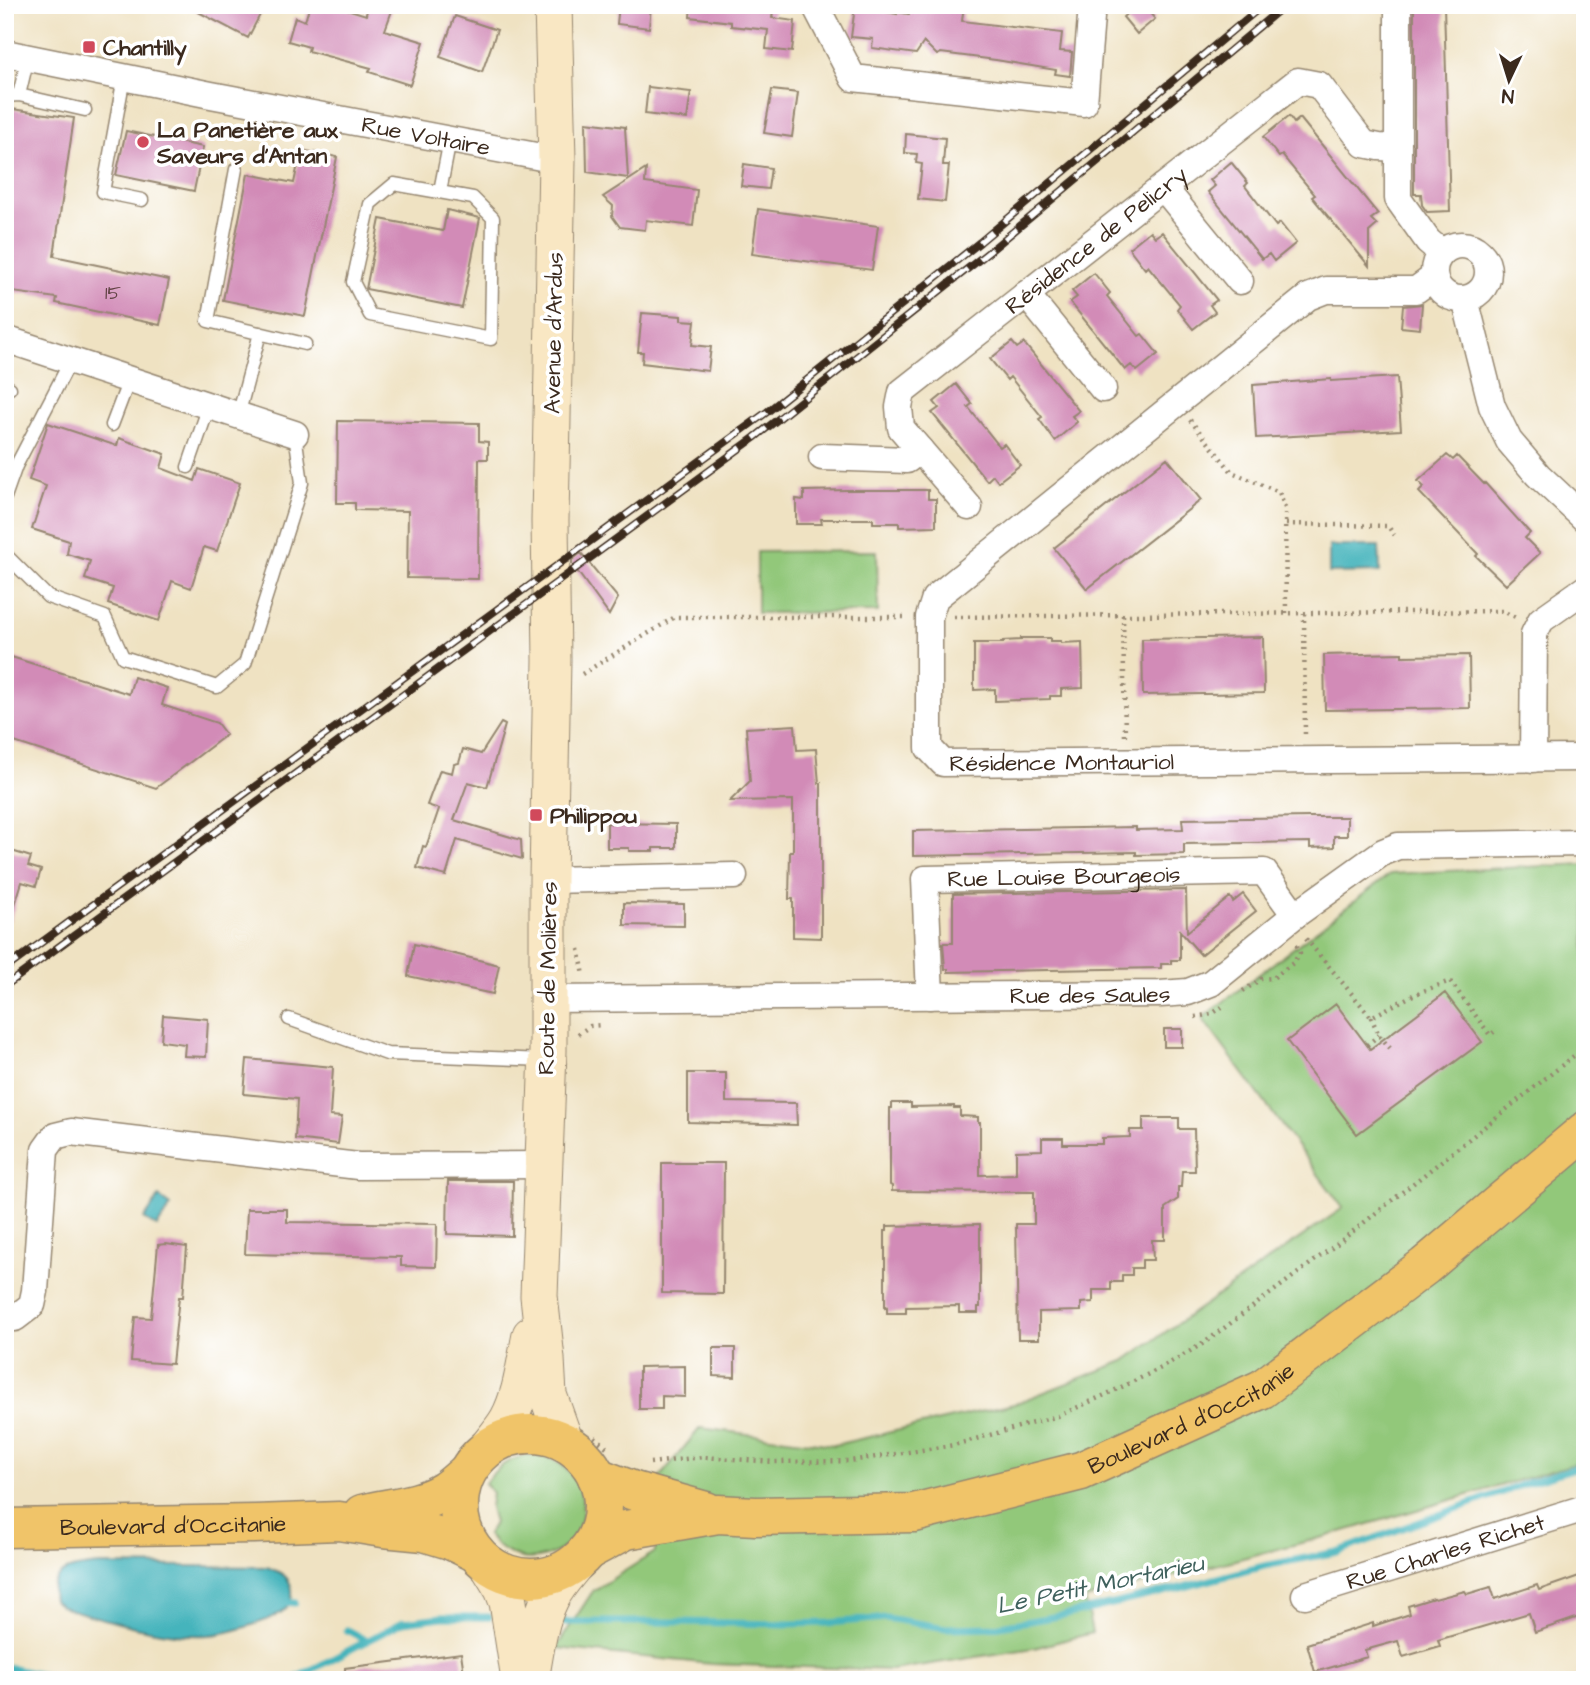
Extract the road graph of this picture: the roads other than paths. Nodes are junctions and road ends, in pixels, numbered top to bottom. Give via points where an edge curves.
1 (553, 5) edge
2 (815, 5) edge
3 (1092, 5) edge
4 (1398, 5) edge
5 (17, 55) edge
6 (124, 77) junction
7 (19, 95) junction
8 (5, 96) edge
9 (85, 110) dead end
10 (450, 140) junction
11 (1398, 148) junction
12 (557, 160) junction
13 (236, 169) dead end
14 (1163, 187) junction
15 (440, 191) junction
16 (142, 200) dead end
17 (1441, 252) junction
18 (1434, 277) junction
19 (1240, 281) dead end
20 (1026, 294) junction
21 (1465, 299) junction
22 (260, 333) junction
23 (5, 339) edge
24 (305, 344) dead end
25 (71, 360) junction
26 (129, 380) junction
27 (1103, 389) dead end
28 (208, 406) junction
29 (238, 416) junction
30 (112, 425) dead end
31 (295, 434) joint
32 (920, 450) junction
33 (822, 457) dead end
34 (188, 467) dead end
35 (5, 497) edge
36 (969, 507) dead end
37 (1585, 519) edge
38 (5, 554) edge
39 (1585, 589) edge
40 (551, 675) joint
41 (1533, 758) junction
42 (1585, 758) edge
43 (1585, 843) edge
44 (734, 876) dead end
45 (548, 880) junction
46 (1301, 927) junction
47 (929, 996) junction
48 (548, 999) junction
49 (289, 1019) dead end
50 (547, 1060) junction
51 (1585, 1132) edge
52 (543, 1165) junction
53 (539, 1296) junction
54 (5, 1316) edge
55 (565, 1443) junction
56 (477, 1460) junction
57 (597, 1477) junction
58 (1585, 1508) edge
59 (718, 1514) junction
60 (340, 1521) junction
61 (5, 1528) edge
62 (581, 1557) junction
63 (481, 1558) junction
64 (1305, 1595) dead end
65 (520, 1680) edge
66 (530, 1680) edge

1 - 12 main road, Avenue d'Ardus
2 - 3 street via 853,78 1084,103
4 - 11 street
5 - 6 street, Rue Voltaire
5 - 7 lane
6 - 10 street, Rue Voltaire
6 - 16 lane via 103,192
7 - 8 lane
7 - 9 lane
10 - 12 street, Rue Voltaire
10 - 15 lane
11 - 14 street, Résidence de Pelicry via 1364,144 1320,85 1298,81
11 - 17 street via 1398,199
12 - 40 main road, Avenue d'Ardus
13 - 22 lane via 208,321
14 - 19 street
14 - 20 street, Résidence de Pelicry
15 - 15 lane via 473,198 493,218 491,339 370,315 352,282 370,204 394,184
17 - 18 street
17 - 21 street via 1462,244 1474,247 1486,260 1484,287
18 - 21 street via 1447,295
18 - 41 street, Résidence Montauriol via 1416,290 1326,290 1308,297 935,598 929,617 929,748 943,763
20 - 27 street
20 - 32 street, Résidence de Pelicry via 902,392 901,428
21 - 37 street via 1492,407 1509,441
22 - 24 lane
22 - 29 lane
23 - 25 street
25 - 26 street
25 - 35 lane via 16,466
26 - 28 street
26 - 30 lane
28 - 29 street
28 - 34 lane
29 - 31 street
31 - 38 lane via 302,483 245,664 217,687 123,657 105,617 48,597
32 - 33 street via 906,460
32 - 36 street, Résidence de Pelicry
39 - 41 street via 1541,620 1534,634
40 - 45 main road, Route de Molières
41 - 42 street, Résidence Montauriol
43 - 46 street, Rue des Saules via 1398,846 1383,852
44 - 45 street
45 - 48 main road, Route de Molières
46 - 47 street, Rue des Saules via 1211,983 1188,992
46 - 47 street, Rue Louise Bourgeois via 1264,872 925,879
47 - 48 street, Rue des Saules
48 - 50 main road, Route de Molières
49 - 50 lane via 387,1054
50 - 52 main road, Route de Molières
51 - 59 main road, Boulevard d'Occitanie via 1425,1266 1262,1390 1081,1471 914,1513
52 - 53 main road, Route de Molières
52 - 54 street via 358,1166 71,1132 55,1136 45,1150 32,1305 15,1318
53 - 55 main road, Route de Molières via 548,1395
53 - 56 main road, Route de Molières via 514,1408
55 - 56 main road via 527,1434 503,1439
55 - 57 main road via 589,1463
56 - 60 main road, Boulevard d'Occitanie via 433,1497
56 - 63 main road via 460,1489 458,1506 466,1538
57 - 59 main road, Boulevard d'Occitanie
57 - 62 main road via 602,1492 601,1523
58 - 64 street, Rue Charles Richet
59 - 62 main road, Boulevard d'Occitanie via 626,1530
60 - 61 main road, Boulevard d'Occitanie
60 - 63 main road, Boulevard d'Occitanie via 424,1532 450,1539
62 - 63 main road via 562,1571 531,1578 500,1572
62 - 66 main road via 548,1601
63 - 65 main road via 508,1602

